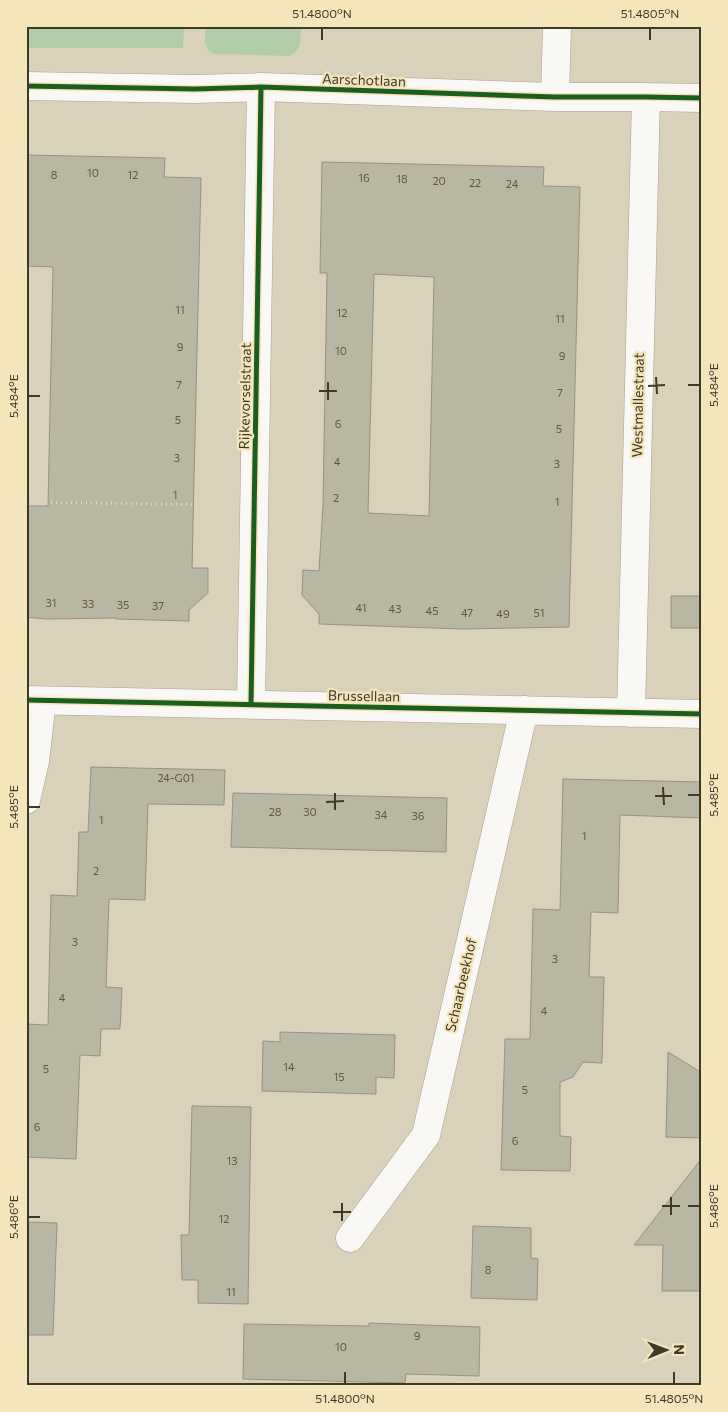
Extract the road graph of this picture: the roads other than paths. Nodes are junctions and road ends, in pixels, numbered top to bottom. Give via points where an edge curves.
1 (557, 26) edge
2 (26, 86) edge
3 (261, 87) junction
4 (646, 97) junction
5 (556, 98) junction
6 (702, 98) edge
7 (34, 700) edge
8 (250, 705) junction
9 (524, 710) junction
10 (631, 713) junction
11 (702, 714) edge
12 (26, 800) edge
13 (350, 1238) dead end

1 - 5 street
2 - 3 street, Aarschotlaan
3 - 5 street, Aarschotlaan
3 - 8 street, Rijkevorselstraat
4 - 5 street, Aarschotlaan
4 - 6 street, Aarschotlaan
4 - 10 street, Westmallestraat
7 - 8 street, Brussellaan
7 - 12 street via 35,761
8 - 9 street, Brussellaan
9 - 10 street, Brussellaan
9 - 13 street, Schaarbeekhof via 426,1135
10 - 11 street, Brussellaan

